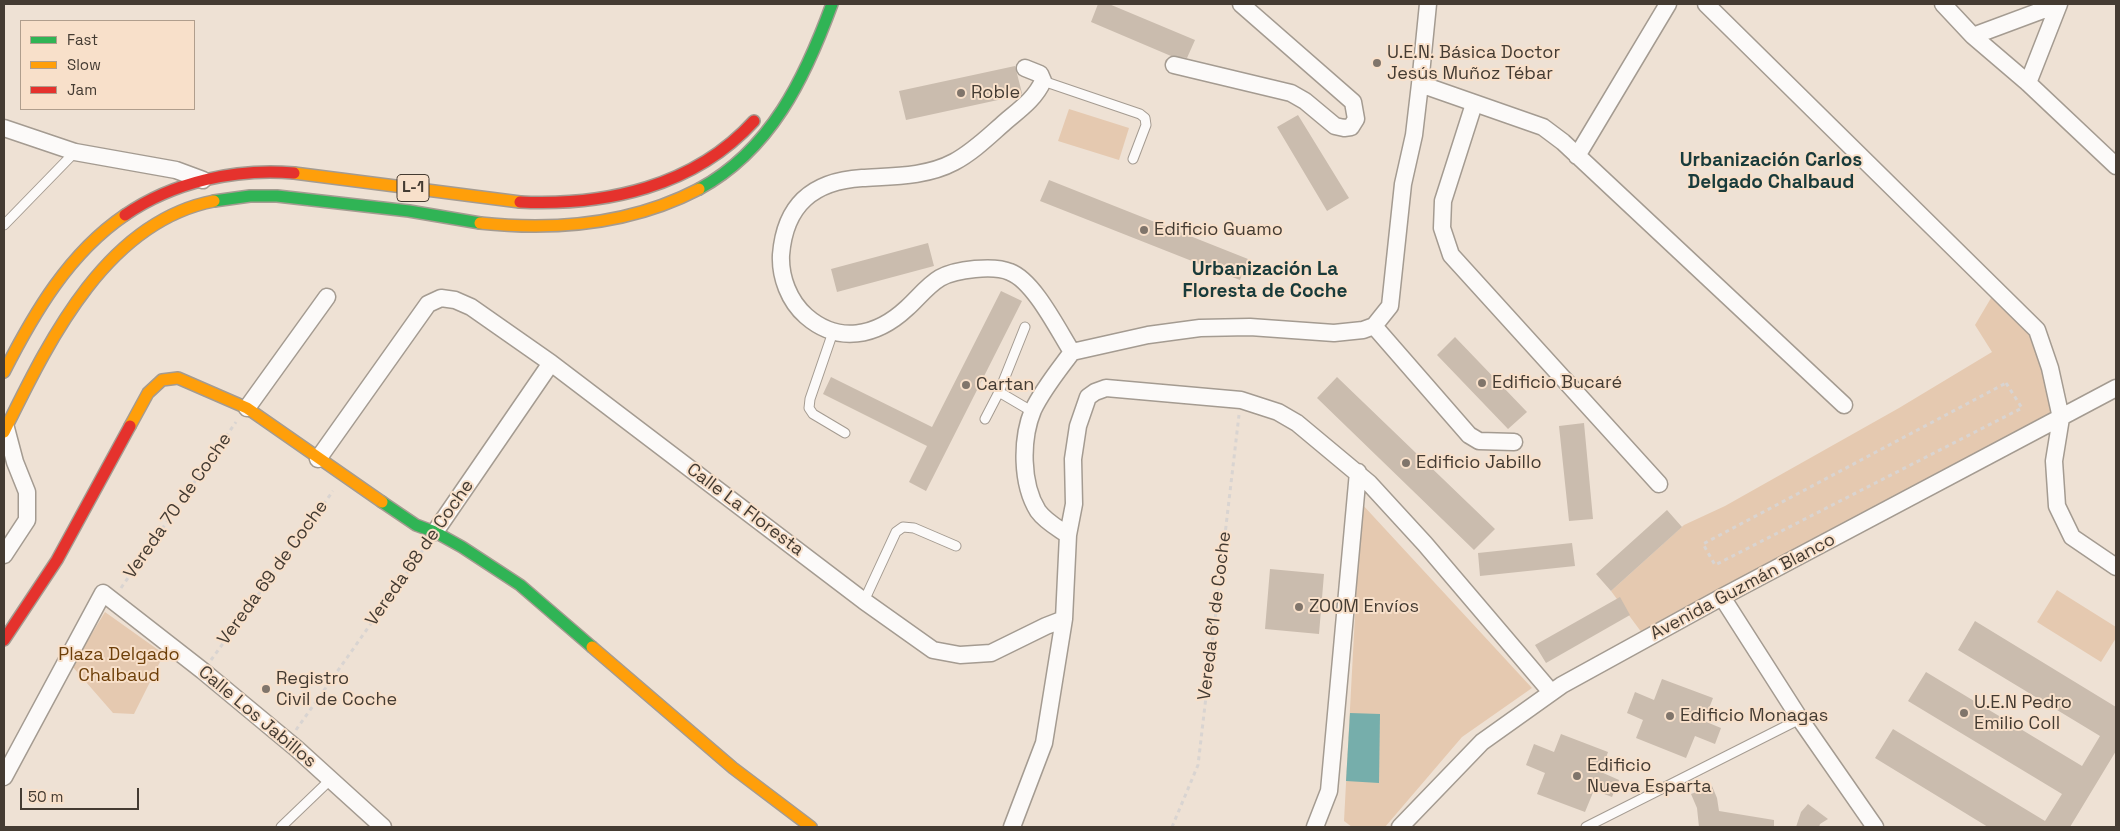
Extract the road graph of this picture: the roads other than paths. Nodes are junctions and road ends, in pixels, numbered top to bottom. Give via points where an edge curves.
1 (832, 4) edge
2 (1241, 4) edge
3 (1428, 4) edge
4 (1668, 4) edge
5 (1706, 4) edge
6 (1943, 4) edge
7 (2059, 4) edge
8 (2023, 10) edge
9 (1974, 36) junction
10 (1174, 65) dead end
11 (1025, 68) dead end
12 (1043, 81) junction
13 (2028, 83) junction
14 (1420, 84) junction
15 (1474, 104) junction
16 (758, 115) dead end
17 (4, 128) edge
18 (75, 152) junction
19 (1577, 156) junction
20 (1133, 158) dead end
21 (2116, 166) edge
22 (205, 181) junction
23 (4, 225) edge
24 (327, 297) dead end
25 (1374, 326) junction
26 (1025, 327) dead end
27 (832, 332) junction
28 (1072, 352) junction
29 (550, 363) junction
30 (4, 372) edge
31 (2116, 388) edge
32 (999, 392) junction
33 (1844, 405) dead end
34 (247, 408) junction
35 (1033, 412) junction
36 (2061, 418) junction
37 (985, 419) dead end
38 (5, 430) edge
39 (845, 433) dead end
40 (1514, 442) dead end
41 (318, 459) junction
42 (1358, 472) junction
43 (1659, 484) dead end
44 (436, 532) junction
45 (1068, 535) junction
46 (956, 546) dead end
47 (4, 555) edge
48 (2116, 567) edge
49 (1722, 597) junction
50 (864, 601) junction
51 (1064, 619) junction
52 (4, 640) edge
53 (1551, 692) junction
54 (1800, 719) junction
55 (4, 777) edge
56 (330, 780) junction
57 (1320, 825) edge
58 (282, 827) edge
59 (384, 827) edge
60 (811, 827) edge
61 (1012, 827) edge
62 (1400, 827) edge
63 (1586, 827) edge
64 (1875, 827) edge

1 - 38 main road, L-1 via 820,39 800,79 761,139 739,162 696,191 655,207 590,223 542,226 485,223 256,195 220,200 170,216 125,248 89,285 42,354
2 - 10 street via 1353,102 1356,119 1352,127 1335,126 1292,93
3 - 14 street
4 - 19 street
5 - 36 street via 2037,330 2050,368
6 - 9 street
7 - 8 street
7 - 13 street
8 - 9 street
9 - 13 street
11 - 12 street via 1040,74
12 - 20 lane via 1145,118 1146,125
12 - 27 street via 1027,103 973,150 954,162 931,171 907,175 841,180 822,186 797,207 782,243 784,280 800,311
13 - 21 street
14 - 15 street
14 - 25 street via 1414,135 1403,184 1390,306
15 - 19 street via 1543,127
15 - 43 street via 1443,202 1442,228 1451,255
16 - 22 main road, L-1 via 732,143 693,169 656,184 595,200 494,200 285,172 253,172
17 - 18 street
18 - 22 street via 176,170
18 - 23 lane
19 - 33 street
22 - 30 main road, L-1 via 170,190 114,222 70,265 51,290 21,336
24 - 34 street
25 - 28 street via 1334,333 1250,327 1200,328 1148,335
25 - 40 street via 1469,435 1479,441
26 - 32 lane
27 - 28 street via 849,335 869,331 905,310 941,277 959,270 986,268 1011,272 1040,298
27 - 39 lane via 809,408 813,414
28 - 35 street
29 - 41 street, Calle La Floresta via 471,307 441,298 428,304
29 - 44 street, Vereda 68 de Coche
29 - 50 street, Calle La Floresta
31 - 36 street, Avenida Guzmán Blanco
32 - 35 lane
32 - 37 lane
34 - 41 main road
34 - 52 main road via 178,378 162,380 148,393 57,560
35 - 45 street via 1027,436 1025,477 1039,512
36 - 48 street via 2054,461 2057,506 2072,537
36 - 49 street, Avenida Guzmán Blanco
38 - 47 street via 27,492 27,520
41 - 44 main road via 416,525
42 - 45 street via 1297,423 1278,412 1241,400 1106,388 1088,396 1082,409 1075,442 1074,504
42 - 53 street
42 - 57 street via 1329,791
44 - 60 main road via 520,585 733,768
45 - 51 street
46 - 50 lane via 914,528 903,527 896,532
49 - 53 street, Avenida Guzmán Blanco
49 - 54 street
50 - 51 street, Calle La Floresta via 933,650 960,655 991,653
51 - 61 street via 1044,743
53 - 62 street, Avenida Guzmán Blanco via 1482,742
54 - 63 lane
54 - 64 street
55 - 56 street, Calle Los Jabillos via 103,594 203,671
56 - 58 lane
56 - 59 street, Calle Los Jabillos

